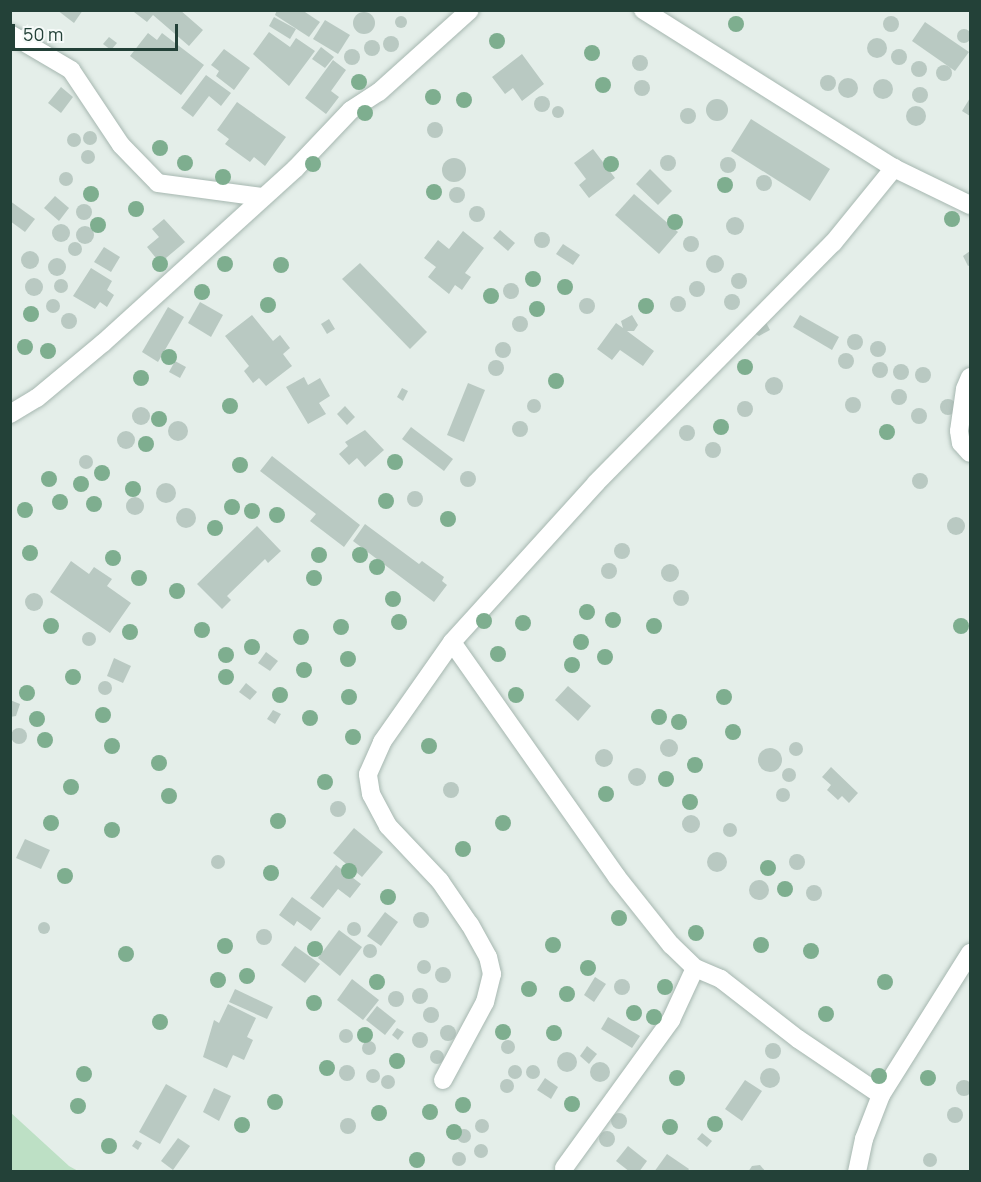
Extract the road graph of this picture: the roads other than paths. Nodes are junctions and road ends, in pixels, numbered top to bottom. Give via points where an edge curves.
1 (470, 10) edge
2 (643, 10) edge
3 (10, 34) edge
4 (894, 168) junction
5 (262, 197) junction
6 (970, 204) edge
7 (970, 377) edge
8 (10, 414) edge
9 (970, 453) edge
10 (452, 642) junction
11 (970, 953) edge
12 (694, 968) junction
13 (443, 1080) dead end
14 (881, 1095) junction
15 (564, 1168) dead end
16 (857, 1172) edge

1 - 5 street via 380,92 351,110 295,169
2 - 4 street
3 - 5 street via 71,70 121,145 158,183
4 - 6 street
4 - 10 street via 833,243 596,483
5 - 8 street via 103,343 37,398
7 - 9 street via 959,431 961,443
10 - 12 street via 617,878
10 - 13 street via 382,742 368,774 370,794 388,826 440,881 470,925 490,965 492,974 485,1002
11 - 14 street
12 - 14 street via 721,979 798,1039
12 - 15 street via 671,1020
14 - 16 street via 864,1139

